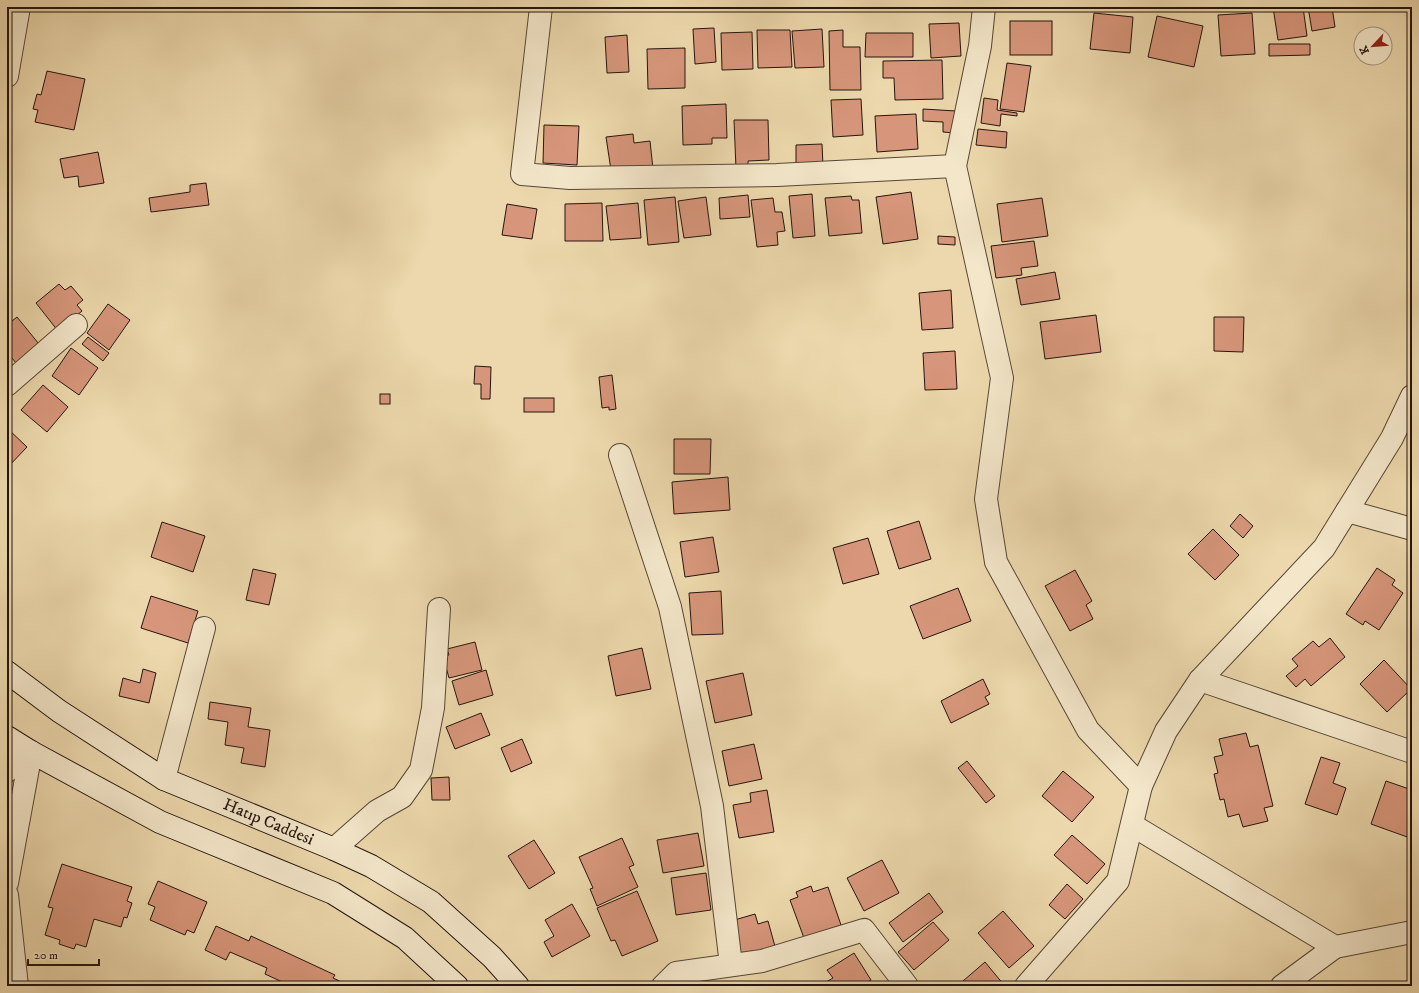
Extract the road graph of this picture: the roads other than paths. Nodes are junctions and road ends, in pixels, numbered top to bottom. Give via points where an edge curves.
1 (19, 7) edge
2 (541, 7) edge
3 (984, 7) edge
4 (7, 76) edge
5 (955, 166) junction
6 (76, 325) dead end
7 (7, 385) edge
8 (1412, 396) edge
9 (620, 454) dead end
10 (1347, 511) junction
11 (1412, 529) edge
12 (439, 609) dead end
13 (204, 628) dead end
14 (7, 672) edge
15 (1200, 680) junction
16 (7, 737) edge
17 (31, 752) junction
18 (1412, 752) edge
19 (7, 771) edge
20 (164, 779) junction
21 (1141, 786) junction
22 (1132, 825) junction
23 (334, 848) junction
24 (7, 883) edge
25 (7, 895) edge
26 (1412, 932) edge
27 (1335, 947) junction
28 (731, 966) junction
29 (17, 986) edge
30 (457, 986) edge
31 (518, 986) edge
32 (663, 986) edge
33 (907, 986) edge
34 (1026, 986) edge
35 (1282, 986) edge

1 - 4 street
2 - 5 street via 522,174 570,178 769,175
3 - 5 street via 980,46
5 - 21 street via 1002,378 986,499 996,562 1088,730
6 - 7 street
8 - 10 street via 1392,438
9 - 28 street via 670,607 712,806
10 - 11 street
10 - 15 street via 1324,548
12 - 23 street via 433,708 421,770 402,798 377,811
13 - 20 street
14 - 20 street, Hatıp Caddesi via 60,711
15 - 18 street
15 - 21 street via 1166,731
16 - 17 street
17 - 19 street
17 - 24 street
17 - 30 street via 160,822 333,893 405,938
20 - 23 street, Hatıp Caddesi
21 - 22 street
22 - 27 street
22 - 34 street via 1118,882
23 - 31 street, Hatıp Caddesi via 371,866 431,902 492,957
25 - 29 street
26 - 27 street
27 - 35 street
28 - 32 street via 676,973
28 - 33 street via 762,961 864,930

